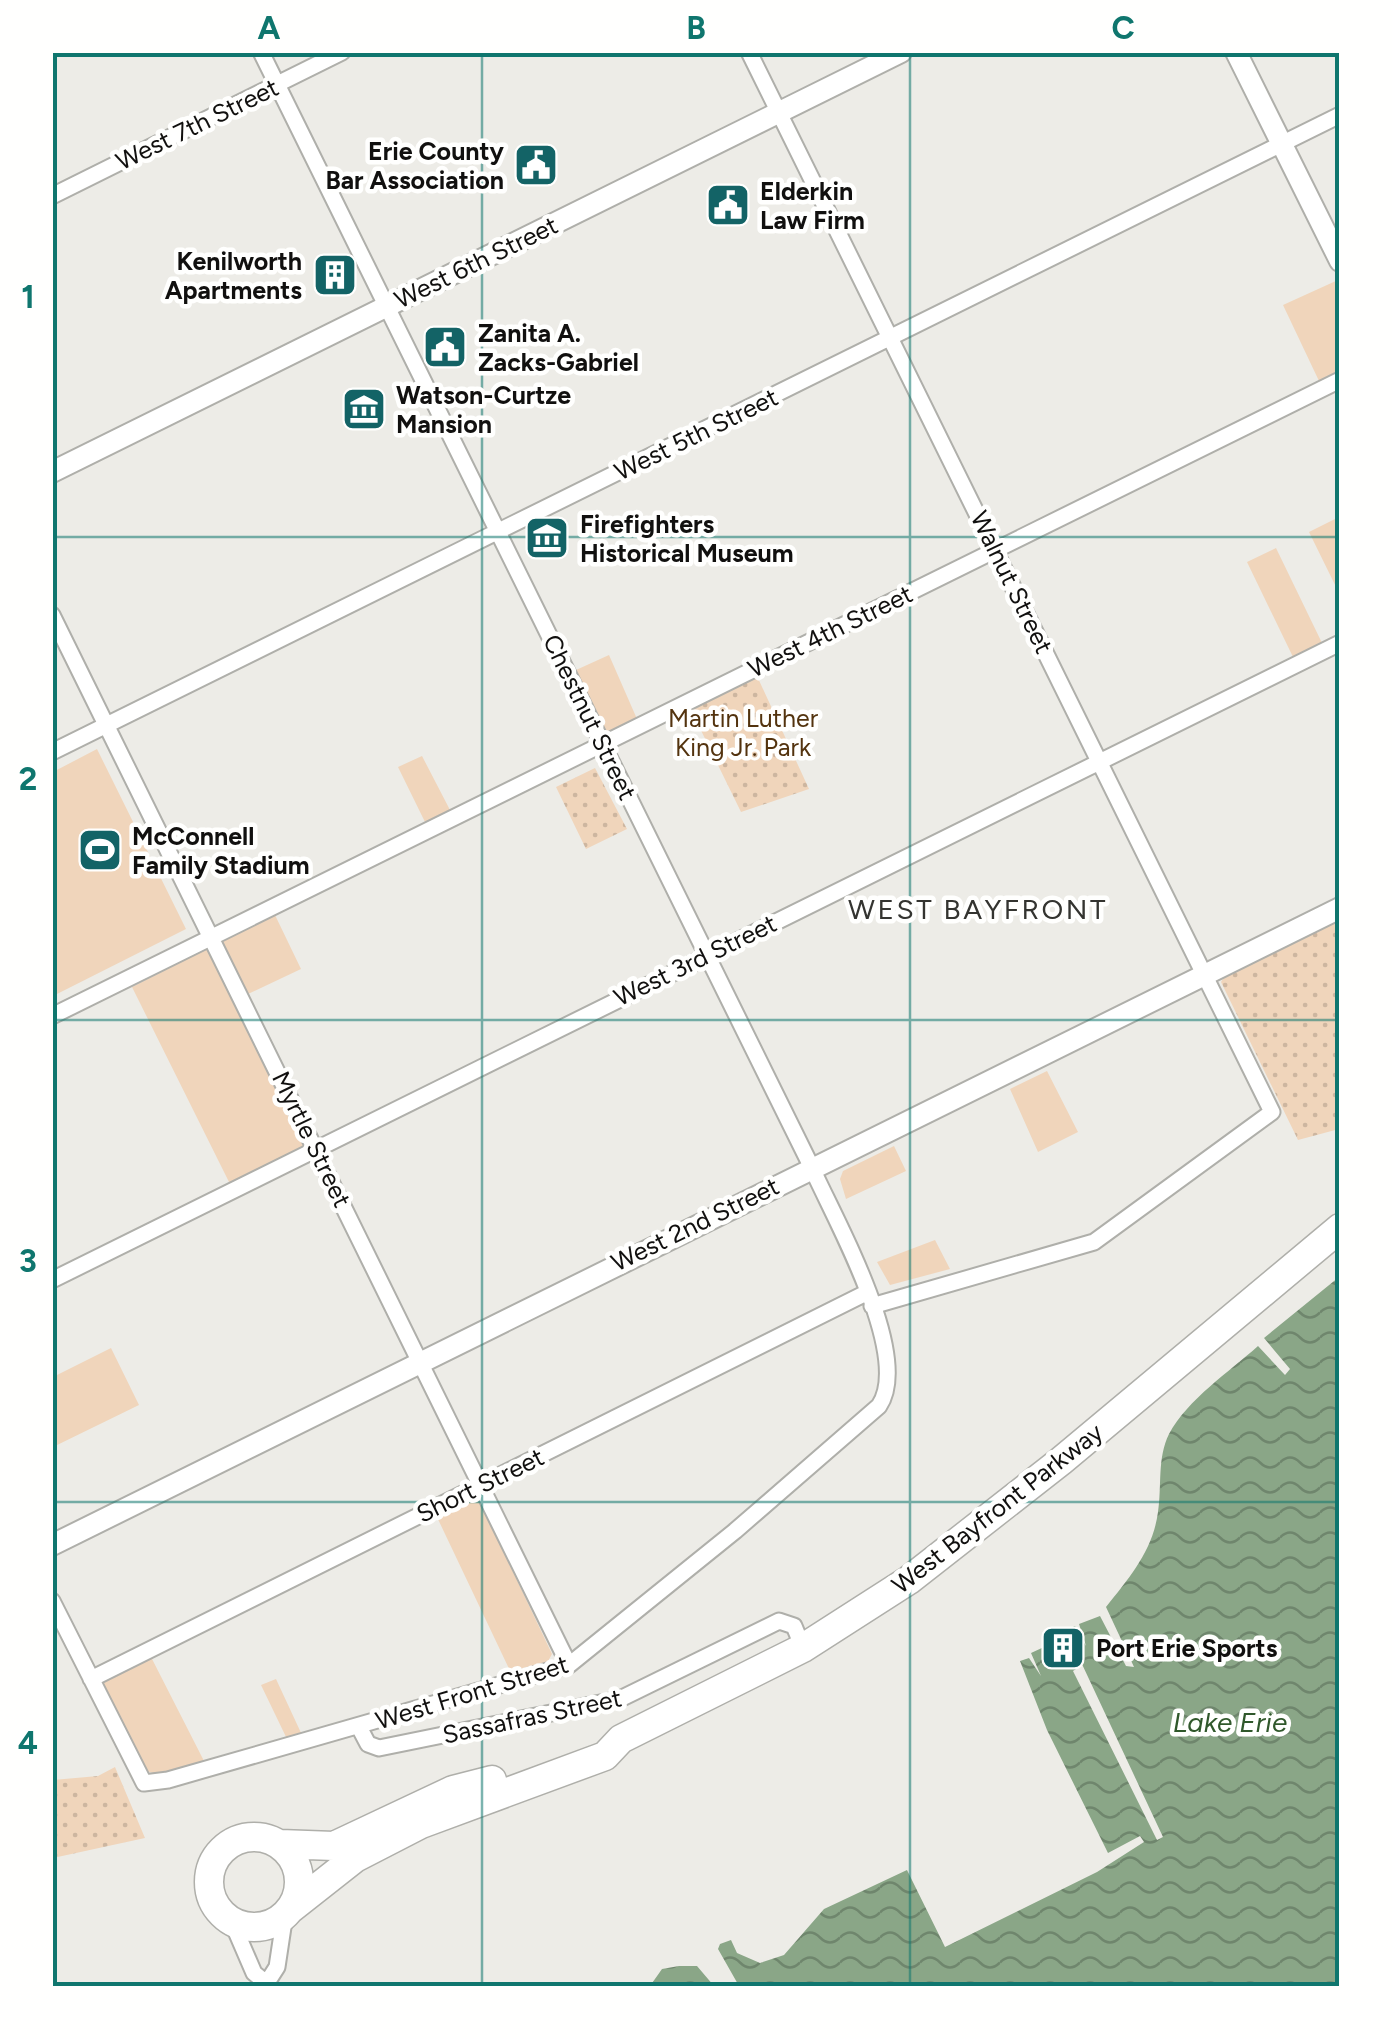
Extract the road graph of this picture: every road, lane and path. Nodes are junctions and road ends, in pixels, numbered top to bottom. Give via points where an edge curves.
1 (261, 52) edge
2 (342, 52) edge
3 (750, 52) edge
4 (901, 52) edge
5 (1236, 52) edge
6 (277, 84) junction
7 (780, 112) junction
8 (1340, 115) edge
9 (1281, 144) junction
10 (52, 196) edge
11 (1340, 261) edge
12 (387, 306) junction
13 (890, 338) junction
14 (1340, 380) edge
15 (52, 472) edge
16 (498, 531) junction
17 (996, 549) junction
18 (52, 616) edge
19 (1340, 643) edge
20 (107, 726) junction
21 (604, 744) junction
22 (52, 752) edge
23 (1101, 762) junction
24 (1340, 908) edge
25 (212, 938) junction
26 (706, 954) junction
27 (1204, 974) junction
28 (52, 1016) edge
29 (317, 1150) junction
30 (811, 1166) junction
31 (1340, 1228) edge
32 (52, 1280) edge
33 (870, 1299) junction
34 (421, 1360) junction
35 (888, 1392) joint
36 (482, 1484) junction
37 (52, 1545) edge
38 (52, 1602) edge
39 (803, 1648) junction
40 (569, 1665) junction
41 (91, 1679) junction
42 (359, 1726) junction
43 (621, 1739) junction
44 (280, 1844) junction
45 (287, 1912) junction
46 (232, 1922) junction
47 (269, 1984) edge

1 - 6 street, Chestnut Street
2 - 6 street, West 7th Street
3 - 7 street, Walnut Street
4 - 7 street, West 6th Street
5 - 9 street
6 - 10 street, West 7th Street
6 - 12 street, Chestnut Street
7 - 12 street, West 6th Street
7 - 13 street, Walnut Street
8 - 9 street, West 5th Street
9 - 11 street
9 - 13 street, West 5th Street
12 - 15 street, West 6th Street
12 - 16 street, Chestnut Street
13 - 16 street, West 5th Street
13 - 17 street, Walnut Street
14 - 17 street, West 4th Street
16 - 20 street, West 5th Street
16 - 21 street, Chestnut Street
17 - 21 street, West 4th Street
17 - 23 street, Walnut Street
18 - 20 street, Myrtle Street
19 - 23 street, West 3rd Street
20 - 22 street, West 5th Street
20 - 25 street, Myrtle Street
21 - 25 street, West 4th Street
21 - 26 street, Chestnut Street
23 - 26 street, West 3rd Street
23 - 27 street, Walnut Street
24 - 27 street, West 2nd Street
25 - 28 street, West 4th Street
25 - 29 street, Myrtle Street
26 - 29 street, West 3rd Street
26 - 30 street, Chestnut Street
27 - 30 street, West 2nd Street
27 - 33 street, Walnut Street via 1272,1112 1094,1242
29 - 32 street, West 3rd Street
29 - 34 street, Myrtle Street
30 - 33 street, Chestnut Street
30 - 34 street, West 2nd Street
31 - 39 highway, West Bayfront Parkway via 1014,1499 909,1580
33 - 35 street, Chestnut Street via 886,1353
33 - 36 street, Short Street
34 - 36 street, Myrtle Street
34 - 37 street, West 2nd Street
35 - 40 street, West Front Street via 735,1531
36 - 40 street, Myrtle Street
36 - 41 street, Short Street
38 - 41 street
39 - 42 street, Sassafras Street via 794,1626 779,1621 620,1699 380,1748 366,1742
39 - 43 highway, West Bayfront Parkway
40 - 42 street, West Front Street
41 - 42 street, West Front Street via 144,1783
43 - 44 highway, West Bayfront Parkway via 602,1738 531,1769 452,1790 334,1846
43 - 45 highway, West Bayfront Parkway via 604,1756 420,1824 354,1858
44 - 45 highway via 299,1875
44 - 46 highway via 244,1837 215,1858 210,1893
45 - 46 highway via 256,1927
45 - 47 street
46 - 47 street via 254,1973

